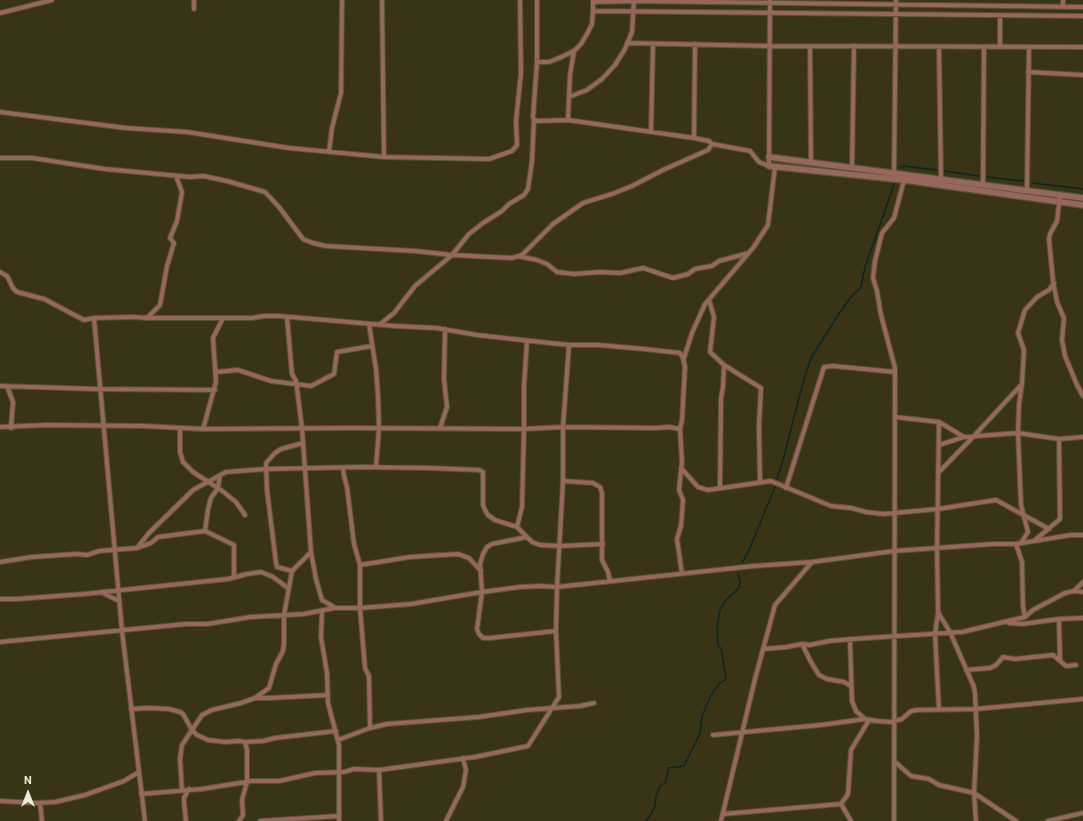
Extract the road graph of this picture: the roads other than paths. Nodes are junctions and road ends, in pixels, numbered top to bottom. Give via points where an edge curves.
1 (52, 0) edge
2 (194, 0) edge
3 (342, 0) edge
4 (382, 0) edge
5 (520, 0) edge
6 (537, 0) edge
7 (634, 0) edge
8 (1030, 0) edge
9 (1063, 0) edge
10 (593, 1) edge
11 (770, 1) edge
12 (896, 2) edge
13 (1030, 6) junction
14 (1063, 7) junction
15 (1083, 7) edge
16 (194, 9) dead end
17 (593, 11) junction
18 (634, 11) junction
19 (0, 12) edge
20 (769, 12) junction
21 (896, 14) junction
22 (1000, 15) junction
23 (1083, 16) edge
24 (627, 43) junction
25 (652, 44) junction
26 (695, 44) junction
27 (769, 46) junction
28 (810, 46) junction
29 (854, 46) junction
30 (896, 46) junction
31 (939, 47) junction
32 (984, 47) junction
33 (1000, 47) junction
34 (1029, 47) junction
35 (1083, 47) edge
36 (574, 51) junction
37 (537, 62) junction
38 (1028, 72) junction
39 (1083, 74) edge
40 (569, 97) junction
41 (0, 112) edge
42 (534, 119) junction
43 (568, 120) junction
44 (651, 131) junction
45 (694, 138) junction
46 (712, 144) junction
47 (329, 152) junction
48 (769, 156) junction
49 (384, 157) junction
50 (0, 158) edge
51 (811, 162) junction
52 (772, 166) junction
53 (852, 167) junction
54 (894, 173) junction
55 (176, 176) junction
56 (941, 179) junction
57 (904, 180) junction
58 (983, 185) junction
59 (1028, 190) junction
60 (1060, 195) junction
61 (1083, 198) edge
62 (1059, 202) junction
63 (1083, 205) edge
64 (749, 253) junction
65 (452, 255) junction
66 (518, 256) junction
67 (0, 272) edge
68 (1054, 283) junction
69 (709, 300) junction
70 (287, 317) junction
71 (94, 318) junction
72 (147, 318) junction
73 (223, 318) junction
74 (369, 324) junction
75 (378, 325) junction
76 (445, 329) junction
77 (527, 340) junction
78 (569, 345) junction
79 (372, 346) junction
80 (683, 358) junction
81 (724, 365) junction
82 (215, 372) junction
83 (895, 372) junction
84 (1022, 383) junction
85 (297, 385) junction
86 (0, 386) edge
87 (7, 386) junction
88 (101, 389) junction
89 (215, 390) junction
90 (1083, 396) edge
91 (895, 417) junction
92 (939, 422) junction
93 (104, 425) junction
94 (0, 427) edge
95 (563, 427) junction
96 (11, 428) junction
97 (180, 428) junction
98 (302, 428) junction
99 (379, 428) junction
100 (440, 428) junction
101 (203, 429) junction
102 (524, 429) junction
103 (680, 430) junction
104 (1018, 433) junction
105 (974, 436) junction
106 (964, 437) junction
107 (1083, 437) edge
108 (1059, 439) junction
109 (303, 443) junction
110 (939, 445) junction
111 (376, 467) junction
112 (305, 468) junction
113 (343, 468) junction
114 (681, 468) junction
115 (266, 469) junction
116 (938, 473) junction
117 (220, 475) junction
118 (563, 481) junction
119 (208, 482) junction
120 (760, 482) junction
121 (218, 488) junction
122 (720, 488) junction
123 (786, 488) junction
124 (938, 509) junction
125 (894, 514) junction
126 (245, 515) dead end
127 (1024, 515) junction
128 (517, 527) junction
129 (1049, 529) junction
130 (205, 531) junction
131 (1083, 535) edge
132 (527, 537) junction
133 (1035, 541) junction
134 (1018, 543) junction
135 (603, 544) junction
136 (560, 546) junction
137 (137, 548) junction
138 (937, 548) junction
139 (114, 549) junction
140 (894, 551) junction
141 (311, 552) junction
142 (0, 562) edge
143 (812, 562) junction
144 (360, 565) junction
145 (480, 570) junction
146 (292, 571) junction
147 (682, 574) junction
148 (234, 577) junction
149 (610, 582) junction
150 (1083, 582) edge
151 (557, 587) junction
152 (288, 588) junction
153 (118, 590) junction
154 (1074, 591) junction
155 (100, 592) junction
156 (482, 592) junction
157 (1083, 592) edge
158 (0, 599) edge
159 (119, 601) junction
160 (334, 608) junction
161 (360, 608) junction
162 (938, 610) junction
163 (322, 611) junction
164 (284, 615) junction
165 (1025, 618) junction
166 (1083, 618) edge
167 (1059, 619) junction
168 (1005, 622) junction
169 (122, 631) junction
170 (556, 631) junction
171 (950, 632) junction
172 (934, 634) junction
173 (894, 636) junction
174 (850, 639) junction
175 (0, 642) edge
176 (802, 644) junction
177 (763, 649) junction
178 (1060, 660) junction
179 (1076, 665) dead end
180 (966, 670) junction
181 (851, 686) junction
182 (328, 694) junction
183 (255, 698) junction
184 (1083, 699) edge
185 (594, 702) dead end
186 (132, 709) junction
187 (551, 709) junction
188 (976, 709) junction
189 (939, 710) junction
190 (867, 719) junction
191 (894, 721) junction
192 (370, 728) junction
193 (192, 730) junction
194 (336, 731) junction
195 (742, 732) junction
196 (713, 735) dead end
197 (338, 740) junction
198 (244, 742) junction
199 (463, 758) junction
200 (894, 761) junction
201 (379, 770) junction
202 (138, 772) junction
203 (338, 772) junction
204 (247, 782) junction
205 (189, 789) junction
206 (182, 790) junction
207 (974, 793) junction
208 (141, 794) junction
209 (0, 801) edge
210 (40, 803) junction
211 (841, 804) junction
212 (1083, 813) edge
213 (723, 814) junction
214 (339, 816) junction
215 (304, 819) edge
216 (42, 821) edge
217 (145, 821) edge
218 (186, 821) edge
219 (239, 821) edge
220 (260, 821) edge
221 (339, 821) edge
222 (381, 821) edge
223 (446, 821) edge
224 (721, 821) edge
225 (851, 821) edge
226 (894, 821) edge
227 (976, 821) edge
228 (1016, 821) edge
229 (1048, 821) edge

1 - 19 street
2 - 16 street
3 - 47 street via 341,93
4 - 49 street
5 - 49 street via 522,73 516,122 517,145 512,151 489,159
6 - 37 street
7 - 10 street
7 - 11 street
7 - 18 street
8 - 13 street
9 - 14 street
10 - 17 street
11 - 12 street
11 - 20 street
12 - 13 street
12 - 21 street
13 - 14 street
14 - 15 street
17 - 18 street
17 - 36 street via 592,24
18 - 20 street
18 - 24 street via 632,32
20 - 21 street
20 - 27 street
21 - 22 street
21 - 30 street
22 - 23 street
22 - 33 street
24 - 25 street
24 - 40 street via 615,65 602,79 587,90
25 - 26 street
25 - 44 street
26 - 27 street
26 - 45 street
27 - 28 street
27 - 48 street
28 - 29 street
28 - 51 street
29 - 30 street
29 - 53 street
30 - 31 street
30 - 54 street
31 - 32 street
31 - 56 street
32 - 33 street
32 - 58 street
33 - 34 street
34 - 35 street
34 - 38 street
36 - 37 street via 549,62
36 - 40 street
37 - 42 street
38 - 39 street
38 - 59 street
40 - 43 street
41 - 47 street via 126,128 187,132
42 - 43 street
42 - 65 street via 528,189 524,195 469,234
43 - 44 street
44 - 45 street
45 - 46 street
46 - 52 street via 750,151 759,162
46 - 66 street via 708,150 632,186 583,203 553,224 527,251
47 - 49 street
48 - 51 street
48 - 52 street
50 - 55 street via 32,158
51 - 53 street
52 - 57 street
52 - 64 street via 768,225
53 - 54 street
54 - 56 street
55 - 65 street via 203,176 265,192 302,239 313,243
55 - 72 street via 182,192 170,238 174,243 160,305
56 - 58 street
57 - 62 street
57 - 83 street via 894,218 882,233 873,278
58 - 59 street
59 - 60 street
60 - 61 street
60 - 62 street
62 - 63 street
62 - 68 street via 1057,221 1049,239
64 - 66 street via 673,278 643,268 620,273 557,272 547,264
64 - 69 street
65 - 66 street via 512,258
65 - 75 street via 415,286 394,313
67 - 71 street via 7,276 17,292 44,299 84,320
68 - 84 street via 1025,310 1019,326 1018,333 1024,350
68 - 90 street via 1057,302 1064,318 1064,356
69 - 80 street via 692,333
69 - 81 street via 714,317 710,352
70 - 73 street
70 - 74 street
70 - 85 street via 292,374
71 - 72 street
71 - 88 street
72 - 73 street
73 - 82 street via 213,338
74 - 75 street
74 - 79 street
75 - 76 street
76 - 77 street
76 - 100 street via 444,379 447,408
77 - 78 street
77 - 102 street
78 - 80 street via 644,348 680,354
78 - 95 street
79 - 85 street via 337,352 334,374 311,386
79 - 99 street via 376,369
80 - 103 street via 684,390
81 - 120 street via 761,388
81 - 122 street
82 - 85 street via 238,370 271,381
82 - 89 street
83 - 91 street
83 - 123 street via 824,367
84 - 104 street
84 - 105 street
85 - 98 street
86 - 87 street
87 - 88 street
87 - 96 street via 13,402
88 - 89 street
88 - 93 street
89 - 101 street
91 - 92 street
91 - 125 street
92 - 106 street
92 - 110 street
93 - 96 street
93 - 97 street
93 - 139 street
94 - 96 street
95 - 102 street
95 - 103 street via 669,427
95 - 118 street
97 - 101 street
97 - 119 street via 180,452 183,462
98 - 99 street
98 - 101 street
98 - 109 street
99 - 100 street
99 - 111 street
100 - 102 street
102 - 128 street via 522,507
103 - 114 street
104 - 105 street
104 - 108 street
104 - 127 street via 1021,505
105 - 106 street
105 - 116 street
106 - 110 street
107 - 108 street
108 - 129 street via 1060,519
109 - 112 street
109 - 115 street via 275,453 266,463
110 - 116 street
111 - 113 street
111 - 128 street via 479,470 482,472 483,505 488,515
112 - 113 street
112 - 115 street
112 - 141 street
113 - 144 street via 354,544
114 - 122 street via 698,487 708,490
114 - 147 street via 681,526 677,539
115 - 117 street via 226,472
115 - 146 street via 276,563 281,568
116 - 124 street
117 - 119 street
117 - 121 street
118 - 135 street via 593,483 600,487
118 - 136 street
119 - 121 street
119 - 137 street via 193,490
120 - 122 street
120 - 123 street via 771,481
121 - 126 street via 236,502
121 - 130 street via 211,498
123 - 125 street via 831,506
124 - 125 street
124 - 127 street via 996,500
124 - 138 street
125 - 140 street
127 - 129 street
127 - 134 street via 1028,532
128 - 132 street
129 - 133 street
130 - 137 street via 158,537 151,543
130 - 148 street via 234,545
131 - 133 street
132 - 136 street via 540,545
132 - 145 street via 487,547
133 - 134 street
134 - 138 street
134 - 165 street via 1022,562
135 - 136 street
135 - 149 street via 602,560
136 - 151 street
137 - 139 street
138 - 140 street
138 - 162 street
139 - 142 street via 87,555 32,557
139 - 153 street
140 - 143 street
140 - 173 street
141 - 146 street
141 - 160 street via 322,600
143 - 147 street
143 - 177 street via 775,605
144 - 145 street via 410,557 458,554 469,558
144 - 161 street
145 - 156 street
146 - 152 street
147 - 149 street
148 - 152 street via 261,572
148 - 153 street
149 - 151 street
150 - 154 street
151 - 156 street via 540,586
151 - 170 street
152 - 164 street
153 - 155 street
153 - 159 street
154 - 157 street
154 - 165 street via 1050,600
155 - 158 street
155 - 159 street
156 - 161 street via 411,604
156 - 170 street via 477,630 483,638
159 - 169 street
160 - 161 street
160 - 163 street
161 - 192 street via 365,668 368,676
162 - 171 street
162 - 172 street
163 - 164 street
163 - 182 street via 321,637
164 - 169 street
164 - 183 street via 283,651 269,688
165 - 168 street
166 - 167 street
167 - 168 street via 1023,624
167 - 178 street
168 - 171 street via 962,632
169 - 175 street
169 - 186 street
170 - 187 street via 558,697
171 - 172 street
171 - 180 street
172 - 173 street
172 - 189 street
173 - 174 street
173 - 191 street
174 - 176 street
174 - 181 street
176 - 177 street
176 - 181 street via 819,675 827,680 844,682
177 - 195 street
178 - 179 street via 1066,666
178 - 180 street via 1053,655 1015,659 1003,657 990,668
180 - 188 street via 974,687
181 - 190 street via 856,711
182 - 183 street
182 - 194 street
183 - 193 street via 207,712
184 - 188 street
185 - 187 street
186 - 193 street via 169,709 180,712
186 - 202 street
187 - 192 street via 387,724
187 - 199 street via 528,746 485,756
188 - 189 street
188 - 207 street
189 - 191 street via 911,711 902,719
190 - 191 street
190 - 195 street via 821,726
190 - 211 street via 851,750 848,794
191 - 200 street
192 - 197 street
193 - 198 street via 208,740
193 - 206 street via 182,745
194 - 197 street
194 - 198 street
195 - 196 street
195 - 213 street
197 - 203 street
198 - 204 street via 247,750
199 - 201 street
199 - 223 street via 466,770 463,787
200 - 207 street via 911,776 929,778 939,785
200 - 226 street
201 - 203 street via 354,769
201 - 222 street
202 - 208 street
202 - 210 street via 127,780 85,795
203 - 204 street via 315,773 279,781
203 - 214 street
204 - 205 street
204 - 219 street via 242,800 243,815
205 - 206 street
205 - 218 street via 184,798
206 - 208 street
207 - 227 street
207 - 228 street
208 - 217 street
209 - 210 street
210 - 216 street
211 - 213 street
211 - 225 street
212 - 229 street
213 - 224 street
214 - 215 street
214 - 221 street
215 - 220 street

